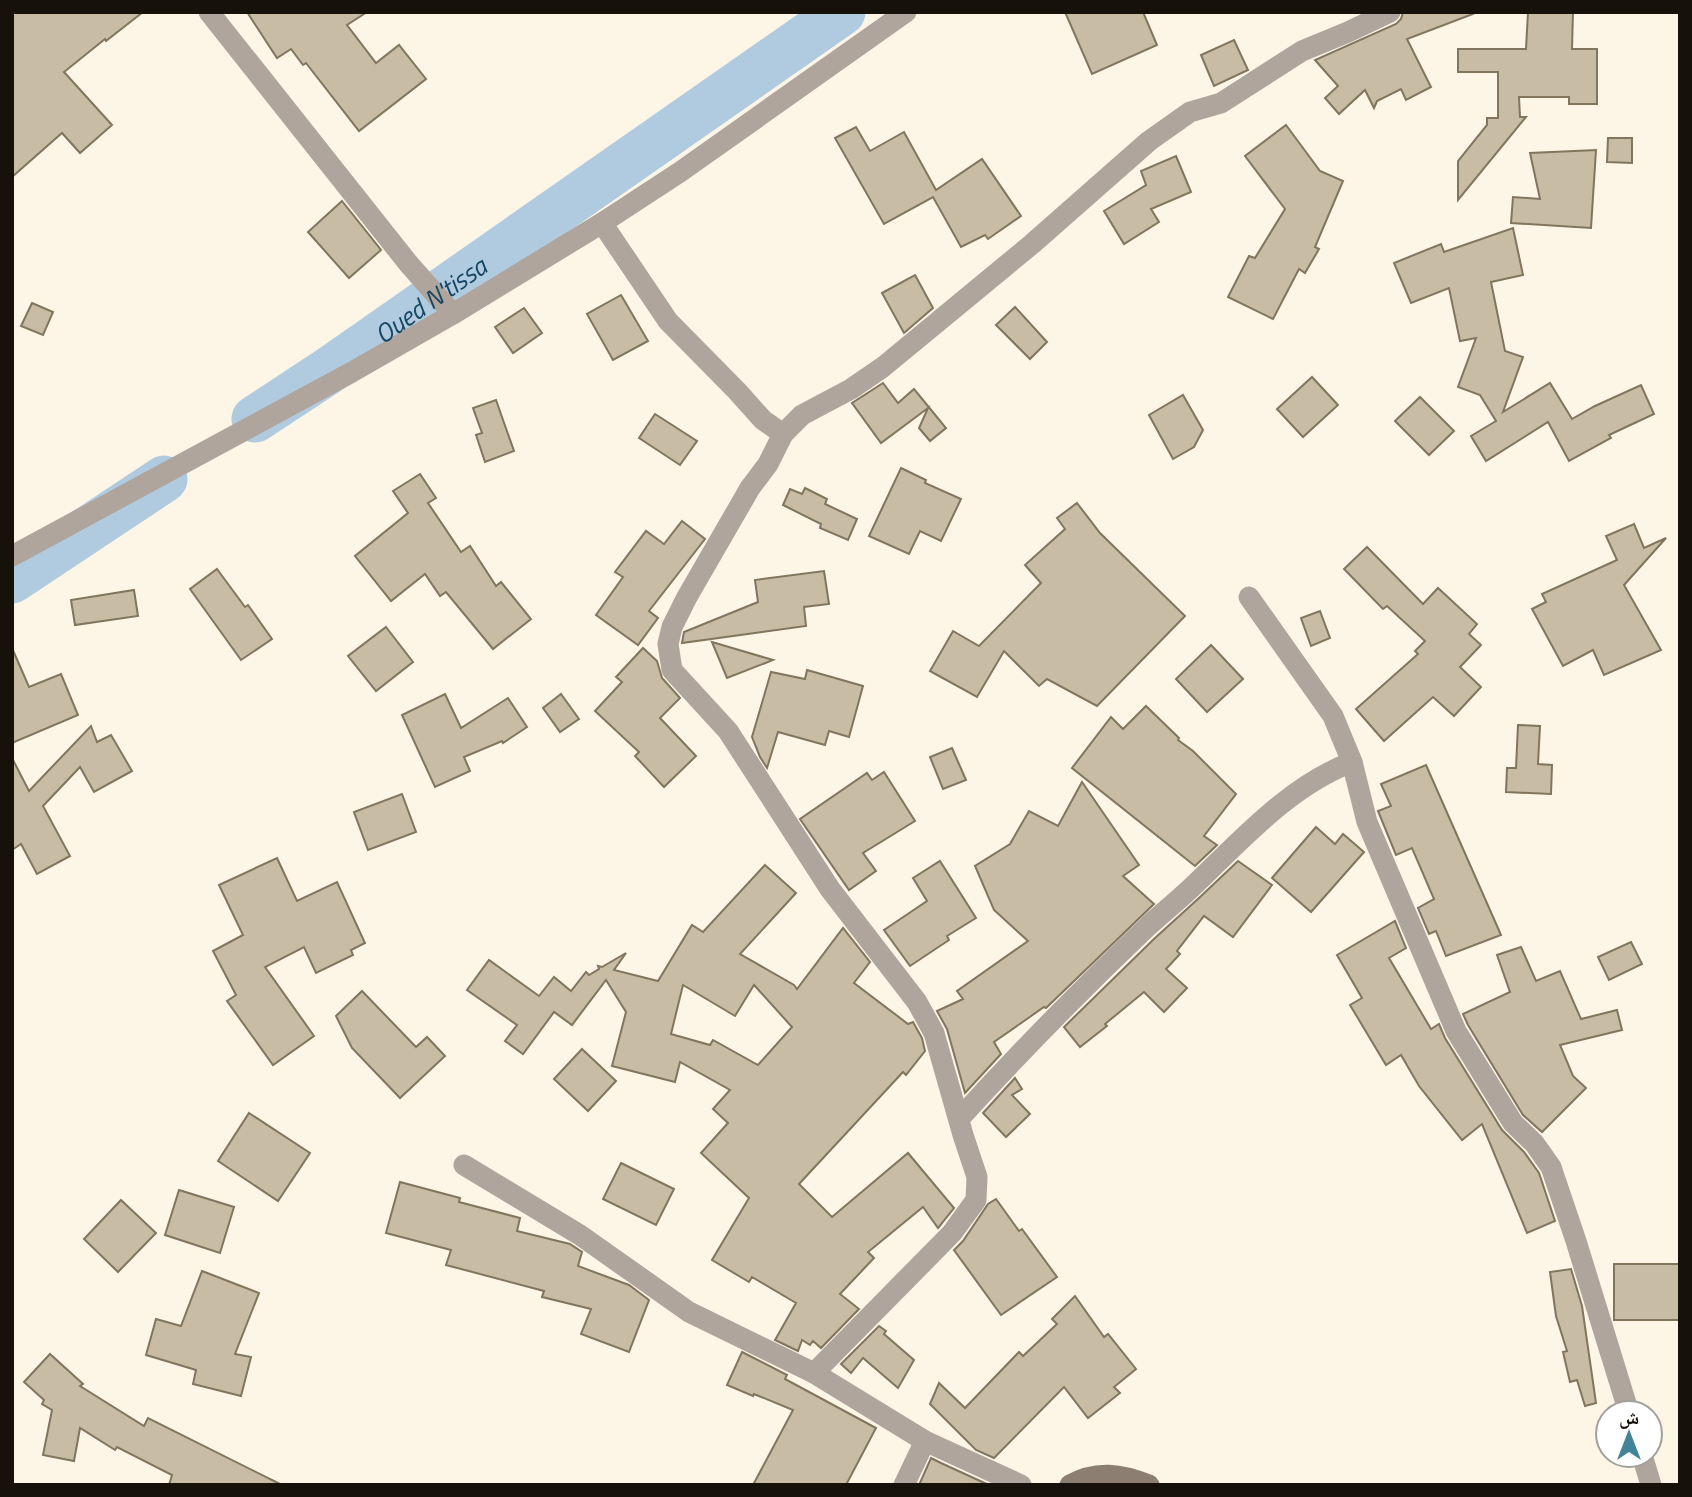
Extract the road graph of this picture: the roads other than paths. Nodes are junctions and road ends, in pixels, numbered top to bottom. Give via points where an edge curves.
1 (209, 12) edge
2 (906, 12) edge
3 (1390, 12) edge
4 (602, 223) junction
5 (453, 314) junction
6 (783, 434) junction
7 (12, 556) edge
8 (1249, 597) dead end
9 (1352, 762) junction
10 (959, 1119) junction
11 (464, 1165) dead end
12 (814, 1373) junction
13 (1625, 1399) edge
14 (925, 1441) junction
15 (904, 1485) edge
16 (1021, 1485) edge
17 (1070, 1485) edge
18 (1149, 1485) edge

1 - 5 street
2 - 4 street
3 - 6 street via 1303,51 1221,103 1190,111 1177,120 883,367 802,415
4 - 5 street
4 - 6 street via 668,321 763,420
5 - 7 street
6 - 10 street via 672,628 668,644 672,670 728,731 830,889 917,1002 934,1033
8 - 9 street via 1333,716
9 - 10 street via 1309,783 1257,825 1091,981
9 - 13 street via 1367,822 1456,1031 1513,1123 1551,1167
10 - 12 street via 977,1177 976,1200 953,1233
11 - 12 street via 580,1234 689,1312
12 - 14 street
14 - 15 street
14 - 16 street
17 - 18 main road via 1095,1475 1122,1476

